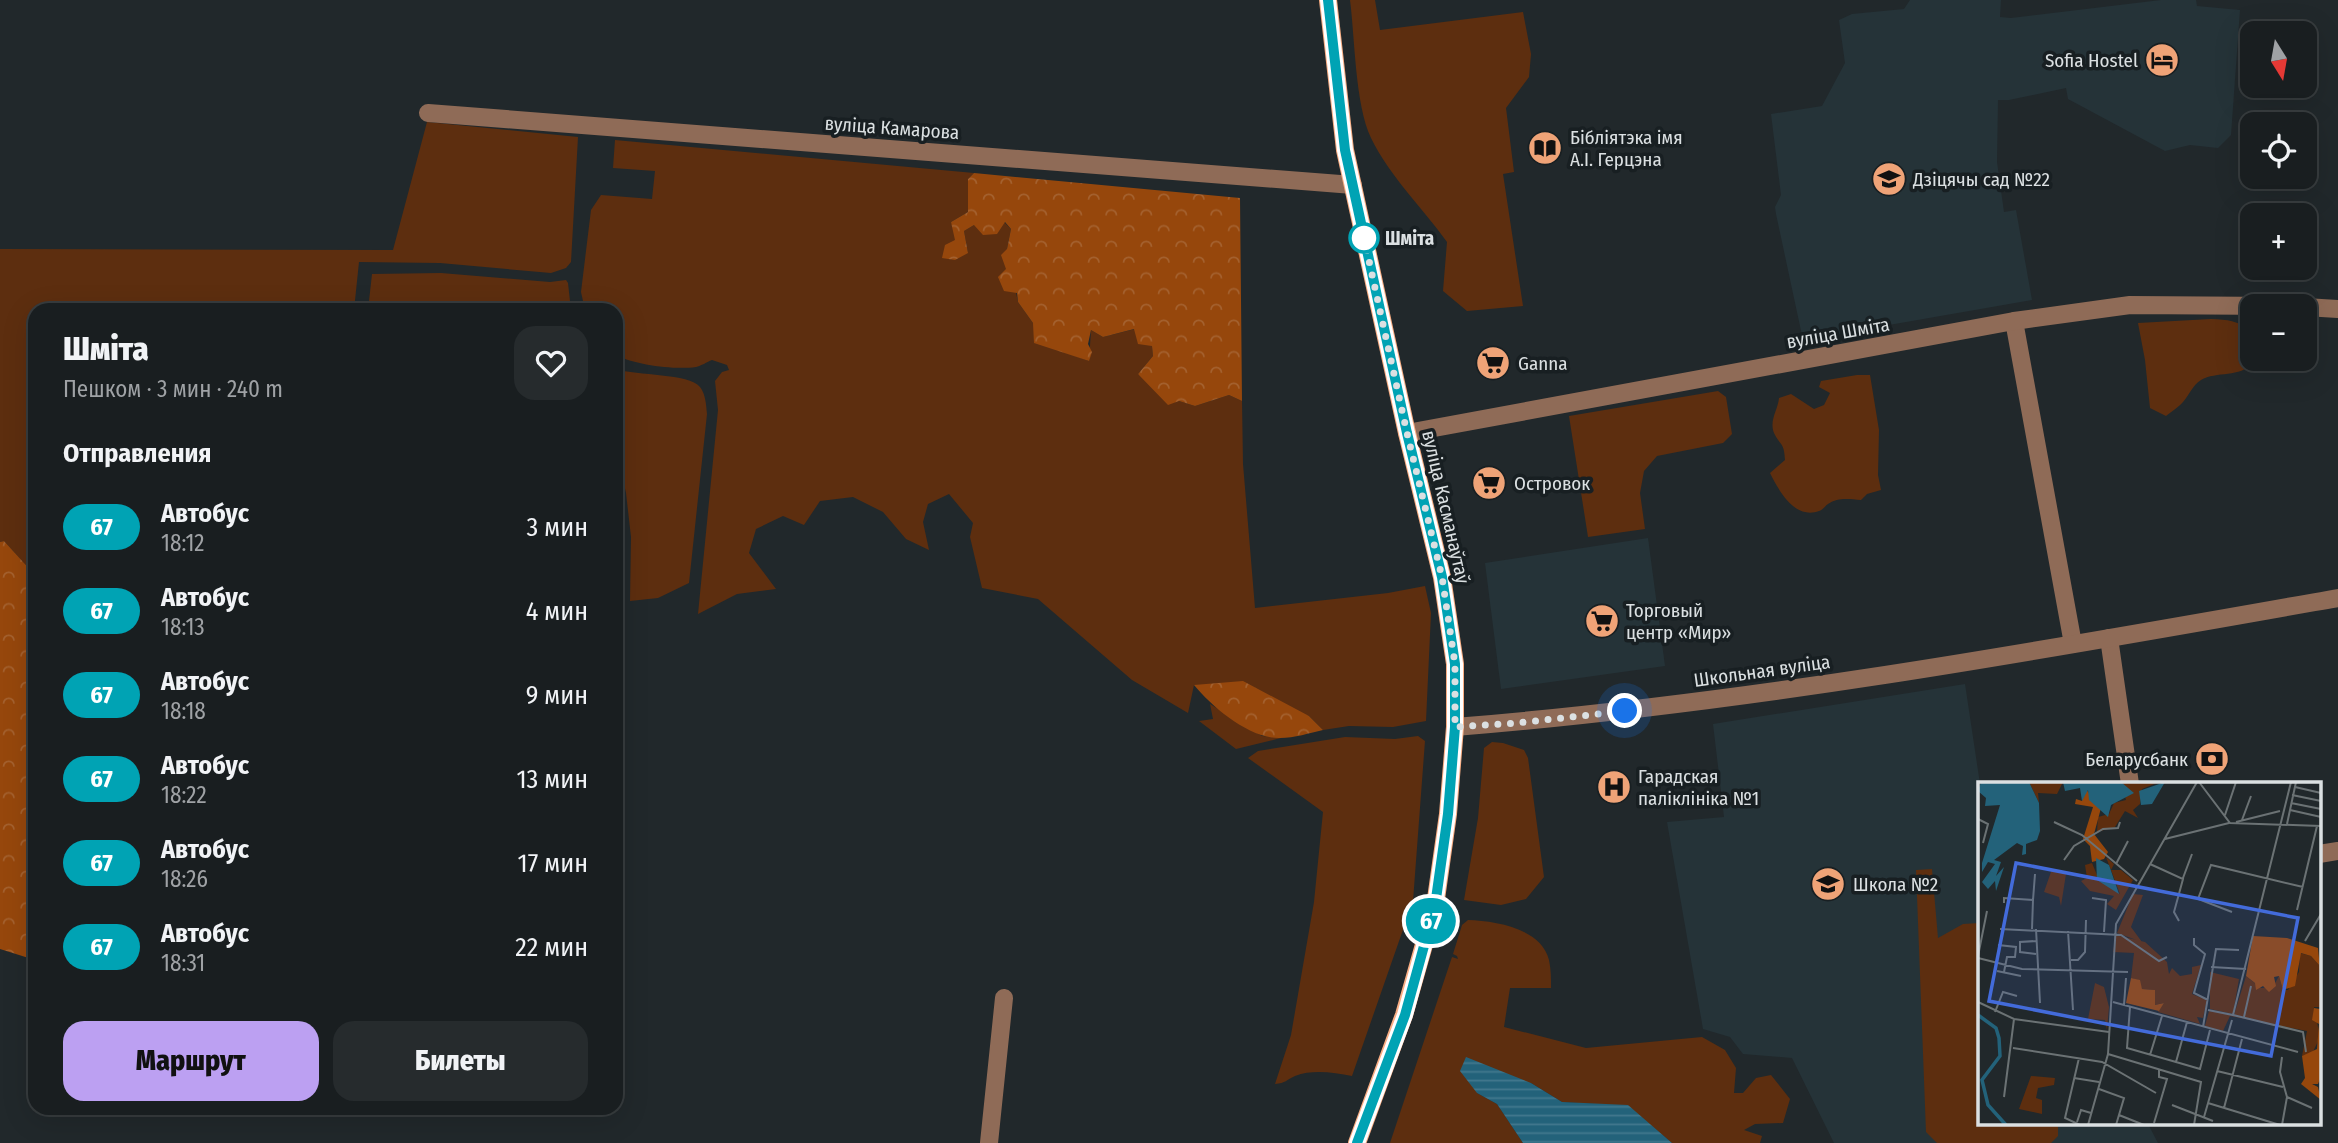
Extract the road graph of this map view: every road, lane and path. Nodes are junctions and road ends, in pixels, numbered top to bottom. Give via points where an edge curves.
1 (1328, 0) edge
2 (428, 113) dead end
3 (1353, 185) junction
4 (2240, 306) edge
5 (2317, 308) edge
6 (2338, 309) edge
7 (2014, 321) junction
8 (1407, 433) junction
9 (2338, 598) edge
10 (2109, 638) junction
11 (2073, 644) junction
12 (1455, 727) junction
13 (2130, 782) edge
14 (2338, 851) edge
15 (2320, 854) edge
16 (1004, 998) dead end
17 (989, 1143) edge
18 (1357, 1143) edge

1 - 3 main road, вуліца Касманаўтаў
2 - 3 street, вуліца Камарова
3 - 8 main road, вуліца Касманаўтаў
4 - 7 street, вуліца Шміта via 2130,305
5 - 6 street
7 - 8 street, вуліца Шміта
7 - 11 street
8 - 12 main road, вуліца Касманаўтаў via 1442,577 1455,664
9 - 10 street, Школьная вуліца
10 - 11 street, Школьная вуліца
10 - 13 street
11 - 12 street, Школьная вуліца via 1673,705
12 - 18 main road, вуліца Касманаўтаў via 1435,906 1405,1015
14 - 15 street
16 - 17 street

